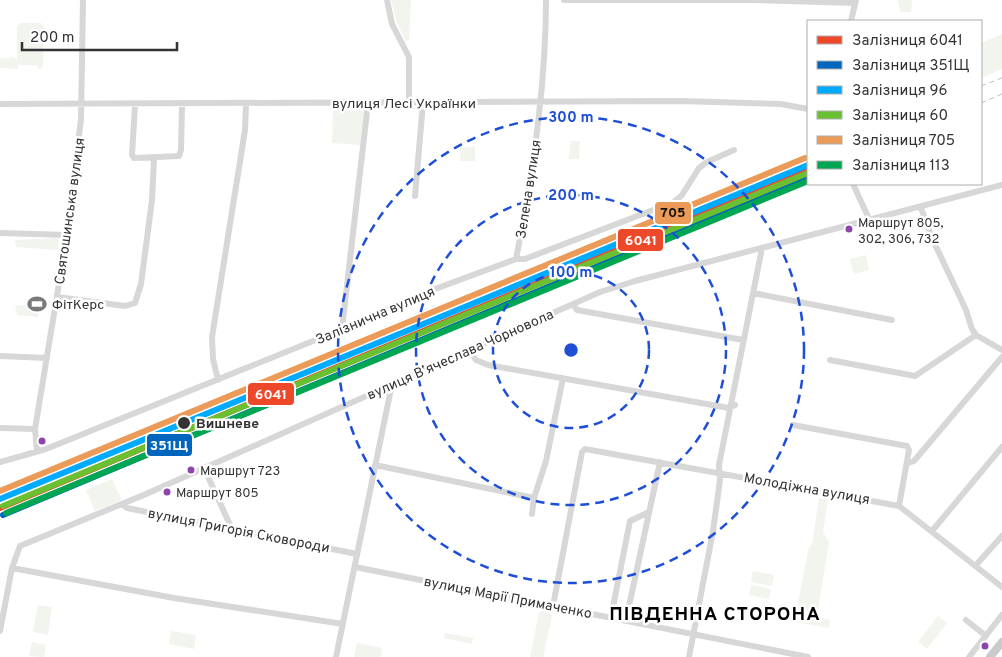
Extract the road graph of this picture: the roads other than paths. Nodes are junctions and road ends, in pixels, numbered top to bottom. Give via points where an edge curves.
1 (83, 0) edge
2 (387, 0) edge
3 (546, 0) edge
4 (564, 0) edge
5 (855, 2) edge
6 (852, 20) edge
7 (540, 102) junction
8 (368, 103) junction
9 (409, 103) junction
10 (423, 103) junction
11 (0, 104) edge
12 (246, 104) junction
13 (81, 105) junction
14 (135, 105) junction
15 (182, 105) junction
16 (807, 110) edge
17 (734, 150) dead end
18 (154, 159) junction
19 (853, 185) edge
20 (1002, 185) edge
21 (415, 196) dead end
22 (921, 208) junction
23 (870, 221) junction
24 (0, 233) edge
25 (66, 235) junction
26 (762, 248) junction
27 (516, 258) junction
28 (753, 293) junction
29 (57, 297) junction
30 (573, 304) junction
31 (892, 320) dead end
32 (342, 329) junction
33 (976, 335) junction
34 (743, 340) junction
35 (469, 350) junction
36 (1002, 350) edge
37 (0, 356) edge
38 (1002, 357) edge
39 (47, 358) junction
40 (830, 360) dead end
41 (563, 378) junction
42 (218, 380) junction
43 (392, 384) junction
44 (732, 407) junction
45 (793, 425) dead end
46 (0, 428) edge
47 (35, 429) junction
48 (1002, 447) edge
49 (37, 450) junction
50 (0, 462) edge
51 (660, 462) junction
52 (908, 463) junction
53 (375, 465) junction
54 (204, 468) junction
55 (720, 472) junction
56 (534, 498) junction
57 (122, 504) junction
58 (900, 506) junction
59 (649, 512) junction
60 (532, 514) dead end
61 (231, 527) junction
62 (932, 531) junction
63 (1002, 536) edge
64 (357, 554) junction
65 (976, 566) junction
66 (355, 567) junction
67 (12, 568) junction
68 (1002, 587) edge
69 (2, 606) edge
70 (553, 606) junction
71 (1002, 616) edge
72 (610, 617) junction
73 (626, 620) junction
74 (966, 620) dead end
75 (343, 624) junction
76 (0, 631) edge
77 (693, 633) junction
78 (986, 636) junction
79 (1002, 642) edge
80 (336, 657) edge
81 (689, 657) edge
82 (808, 657) edge
83 (969, 657) edge
84 (990, 657) edge

1 - 13 street, Святошинська вулиця
2 - 9 street via 392,24 409,57
3 - 7 street, Зелена вулиця
4 - 5 street
5 - 6 street
7 - 10 street, вулиця Лесі Українки
7 - 16 street, вулиця Лесі Українки via 781,104
7 - 27 street, Зелена вулиця via 529,193
8 - 9 street, вулиця Лесі Українки
8 - 12 street, вулиця Лесі Українки
8 - 32 street
9 - 10 street, вулиця Лесі Українки
10 - 21 street
11 - 13 street, вулиця Лесі Українки
12 - 15 street, вулиця Лесі Українки
12 - 42 street via 245,130 212,337
13 - 14 street, вулиця Лесі Українки
13 - 25 street, Святошинська вулиця
14 - 15 street, вулиця Лесі Українки
14 - 18 street via 132,155 134,158
15 - 18 street via 179,156
17 - 27 street, Залізнична вулиця via 699,168 674,202 525,259
18 - 29 street via 141,284 135,303 125,306
19 - 23 street
20 - 22 street, вулиця Вʼячеслава Чорновола
22 - 23 street, вулиця Вʼячеслава Чорновола
22 - 33 street
23 - 26 street, вулиця Вʼячеслава Чорновола
24 - 25 street
25 - 29 street, Святошинська вулиця
26 - 28 street
26 - 30 street, вулиця Вʼячеслава Чорновола via 635,281
27 - 32 street, Залізнична вулиця
28 - 31 street
28 - 34 street
29 - 39 street, Святошинська вулиця
30 - 34 street via 577,310
30 - 35 street, вулиця Вʼячеслава Чорновола
32 - 42 street, Залізнична вулиця
33 - 36 street
33 - 40 street via 915,376
34 - 44 street
35 - 41 street via 476,360 488,365
35 - 43 street, вулиця Вʼячеслава Чорновола
37 - 39 street
38 - 52 street via 914,461
39 - 47 street, Святошинська вулиця
41 - 44 street
41 - 56 street via 546,461
42 - 49 street, Залізнична вулиця
43 - 53 street
43 - 54 street, вулиця Вʼячеслава Чорновола
44 - 55 street
45 - 52 street via 903,445 909,450
46 - 47 street
47 - 49 street, Святошинська вулиця
48 - 62 street
49 - 50 street, Залізнична вулиця
51 - 55 street, Молодіжна вулиця
51 - 59 street
51 - 70 street, Молодіжна вулиця via 586,449 582,452
52 - 58 street
53 - 56 street
53 - 64 street
54 - 57 street, вулиця Вʼячеслава Чорновола
54 - 61 street
55 - 58 street, Молодіжна вулиця
55 - 77 street via 713,530
56 - 60 street
57 - 61 street, вулиця Григорія Сковороди via 127,508
57 - 67 street, вулиця Вʼячеслава Чорновола via 20,546
58 - 62 street, Молодіжна вулиця
59 - 72 street via 630,521
59 - 73 street
61 - 64 street, вулиця Григорія Сковороди
62 - 65 street, Молодіжна вулиця
63 - 65 street
64 - 66 street
65 - 68 street, Молодіжна вулиця
66 - 70 street, вулиця Марії Примаченко
66 - 75 street
67 - 69 street, вулиця Вʼячеслава Чорновола
67 - 75 street via 174,598
69 - 76 street, вулиця Вʼячеслава Чорновола
70 - 72 street, вулиця Марії Примаченко
71 - 78 street
72 - 73 street, вулиця Марії Примаченко
73 - 77 street, вулиця Марії Примаченко
74 - 78 street
75 - 80 street
77 - 81 street
77 - 82 street, вулиця Марії Примаченко
78 - 83 street
79 - 84 main road

